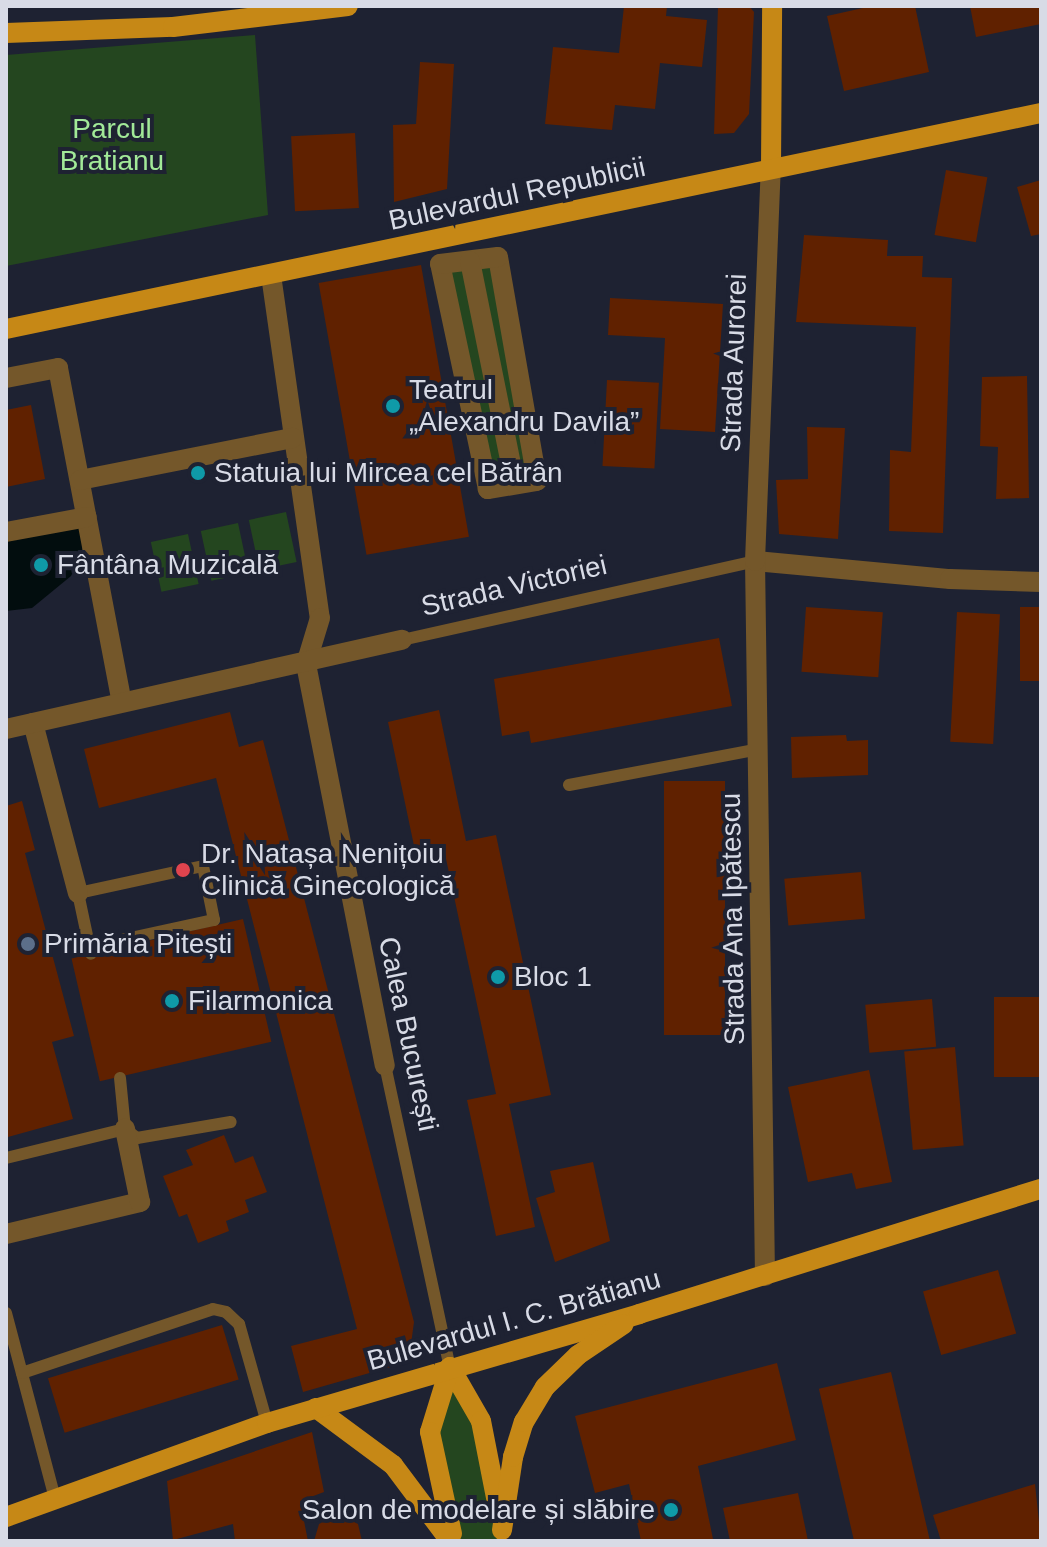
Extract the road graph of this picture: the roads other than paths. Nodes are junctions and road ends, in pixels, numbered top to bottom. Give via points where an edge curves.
1 (348, 6) edge
2 (772, 6) edge
3 (6, 33) edge
4 (1041, 113) edge
5 (771, 168) junction
6 (470, 261) junction
7 (271, 275) junction
8 (6, 329) edge
9 (6, 378) edge
10 (293, 438) junction
11 (80, 480) junction
12 (515, 484) junction
13 (87, 517) junction
14 (6, 532) edge
15 (755, 561) junction
16 (1041, 582) edge
17 (402, 640) joint
18 (306, 664) junction
19 (122, 702) junction
20 (33, 723) junction
21 (6, 729) edge
22 (759, 749) junction
23 (569, 785) dead end
24 (78, 893) junction
25 (385, 1065) joint
26 (120, 1078) dead end
27 (231, 1122) dead end
28 (125, 1129) junction
29 (6, 1158) edge
30 (1041, 1189) edge
31 (6, 1234) edge
32 (765, 1276) junction
33 (6, 1313) edge
34 (639, 1314) junction
35 (450, 1367) junction
36 (22, 1373) junction
37 (316, 1408) junction
38 (267, 1423) junction
39 (55, 1499) junction
40 (6, 1517) edge
41 (503, 1535) edge
42 (452, 1541) edge

1 - 3 main road via 173,27
2 - 5 main road
4 - 5 main road, Bulevardul Republicii
5 - 7 main road, Bulevardul Republicii
5 - 15 street, Strada Aurorei
6 - 12 street
6 - 12 street via 498,257 537,481
6 - 12 street via 440,264 488,489
7 - 8 main road, Bulevardul Republicii
7 - 10 street
9 - 11 street via 58,368
10 - 11 street
10 - 18 street via 320,618
11 - 13 street
13 - 14 street
13 - 19 street
15 - 16 street, Strada Victoriei
15 - 17 lane, Strada Victoriei
15 - 22 street, Strada Ana Ipătescu
17 - 18 street, Strada Victoriei
18 - 19 street, Strada Victoriei
18 - 25 street, Calea București
19 - 20 street, Strada Victoriei
20 - 21 street, Strada Victoriei
20 - 24 street
22 - 23 lane
22 - 32 street, Strada Ana Ipătescu
24 - 24 lane via 90,951 214,920 203,866
25 - 35 lane, Calea București
26 - 28 lane
27 - 28 lane via 159,1138 137,1138
28 - 29 lane
28 - 31 street via 140,1202
30 - 32 main road, Bulevardul I. C. Brătianu
32 - 34 main road, Bulevardul I. C. Brătianu
33 - 36 lane
34 - 35 main road, Bulevardul I. C. Brătianu
34 - 41 main road via 578,1355 545,1387 524,1422 513,1457
35 - 37 main road, Bulevardul I. C. Brătianu
35 - 41 main road, Calea București via 481,1421
35 - 42 main road, Calea București via 430,1432
36 - 38 lane via 213,1309 239,1324
36 - 39 lane
37 - 38 main road, Bulevardul I. C. Brătianu
37 - 42 main road via 393,1465
38 - 39 main road, Bulevardul I. C. Brătianu
39 - 40 main road, Bulevardul I. C. Brătianu

